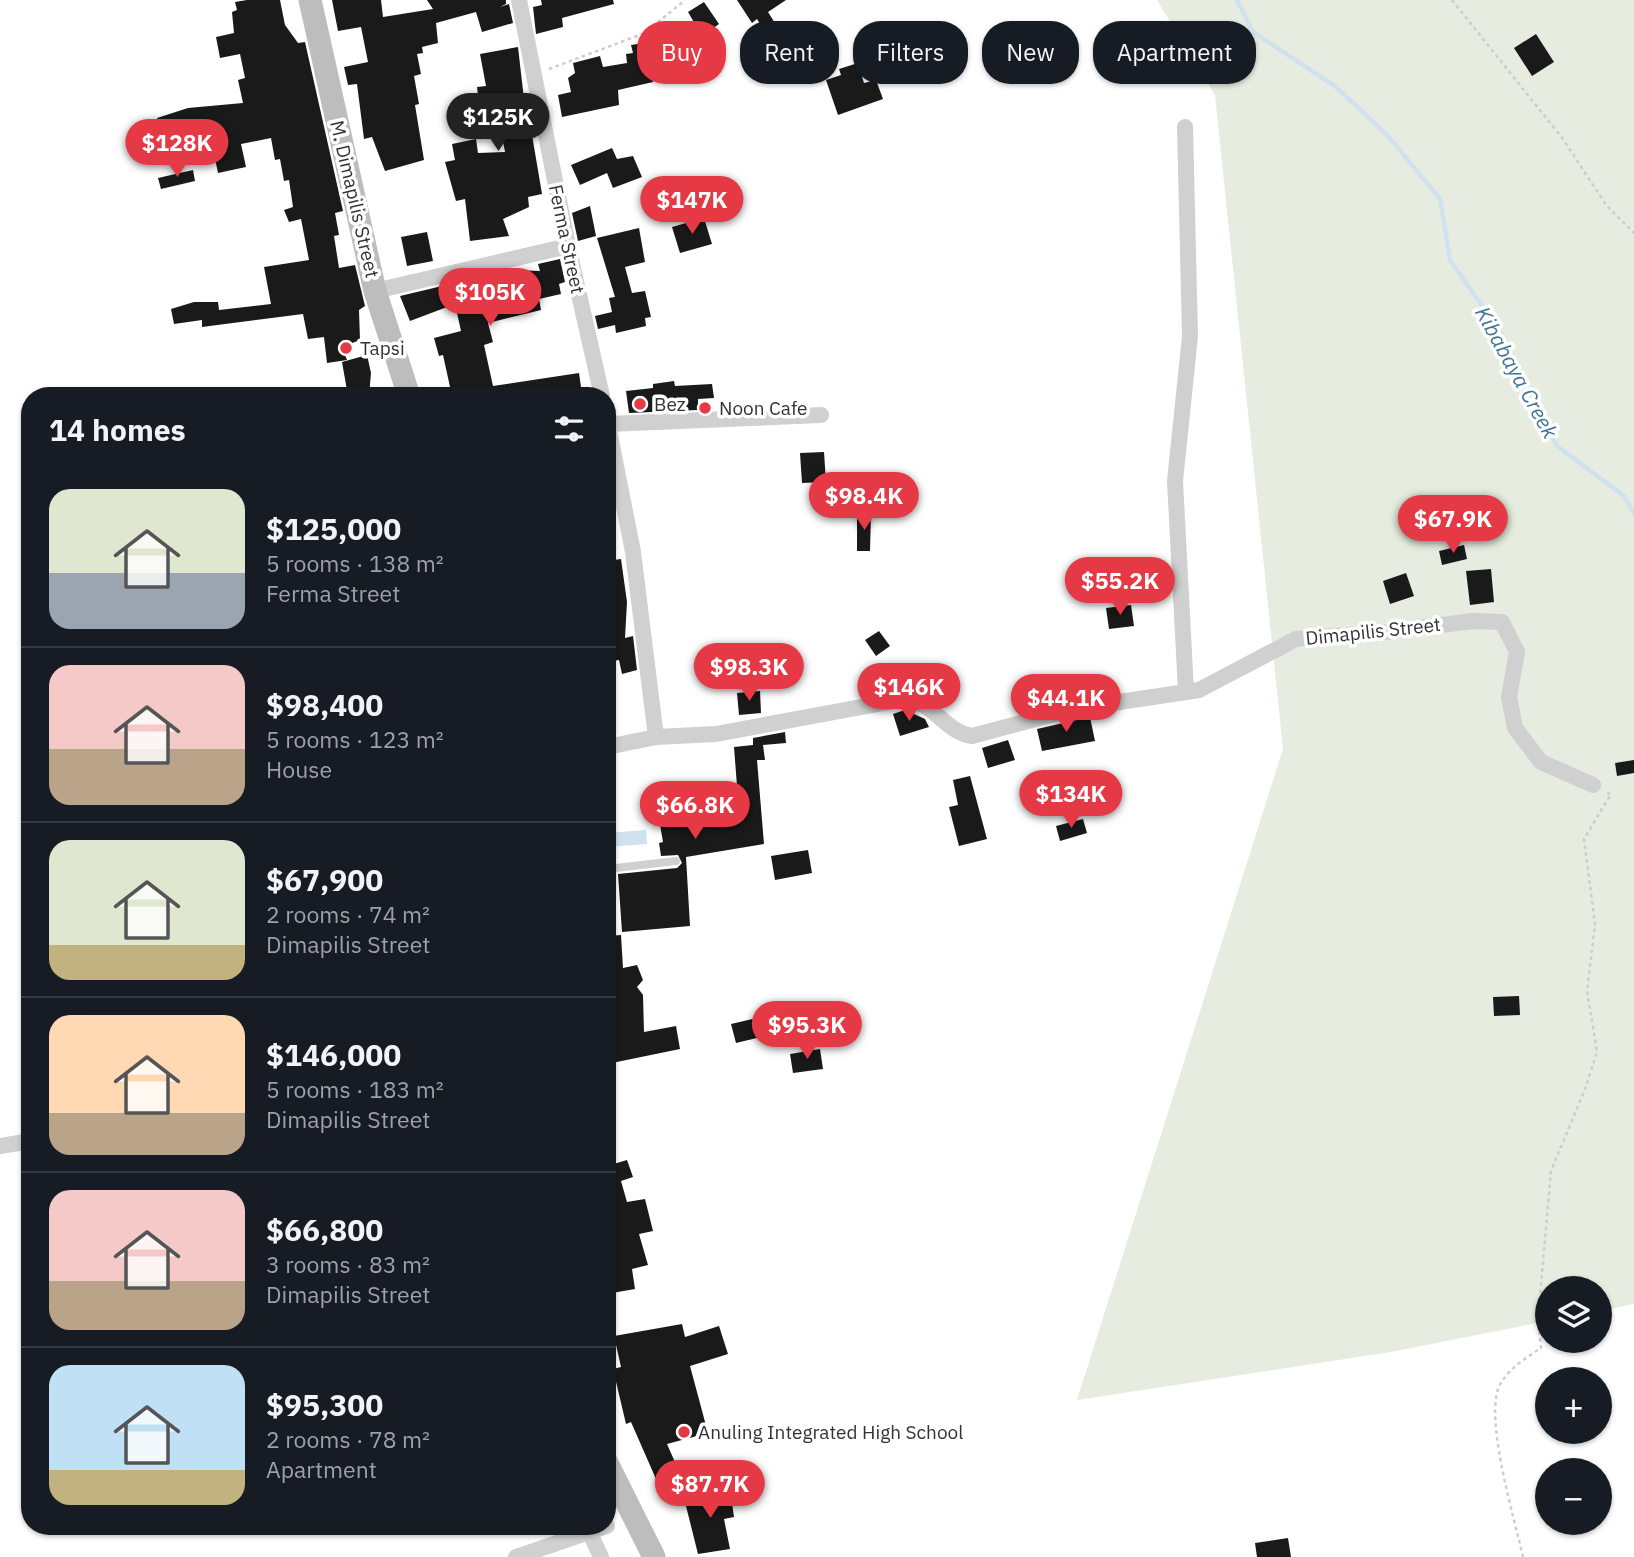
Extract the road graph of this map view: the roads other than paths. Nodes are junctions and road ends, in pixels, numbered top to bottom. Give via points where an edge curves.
1 (310, 0) edge
2 (519, 0) edge
3 (1185, 127) dead end
4 (568, 246) junction
5 (376, 291) junction
6 (406, 387) edge
7 (600, 387) edge
8 (821, 415) dead end
9 (616, 422) edge
10 (616, 465) edge
11 (1186, 691) junction
12 (656, 737) junction
13 (616, 745) edge
14 (1593, 785) road end
15 (676, 861) dead end
16 (616, 868) edge
17 (21, 1142) edge
18 (0, 1146) edge
19 (616, 1482) edge
20 (631, 1515) junction
21 (616, 1522) edge
22 (584, 1535) edge
23 (591, 1535) edge
24 (516, 1557) edge
25 (601, 1557) edge
26 (654, 1557) edge

1 - 5 main road, M. Dimapilis Street
2 - 4 street, Ferma Street
3 - 11 street via 1190,337 1175,481
4 - 5 street
4 - 7 street, Ferma Street
5 - 6 main road, M. Dimapilis Street
8 - 9 street
10 - 12 street
11 - 12 street, Dimapilis Street via 1073,709 972,736 960,734 920,700 905,699 716,734
11 - 14 street, Dimapilis Street via 1199,690 1296,639 1502,622 1517,652 1509,697 1515,729 1541,762
12 - 13 street, Dimapilis Street
15 - 16 lane
17 - 18 street
19 - 20 main road
20 - 21 street
20 - 26 main road
22 - 24 street
23 - 25 street

